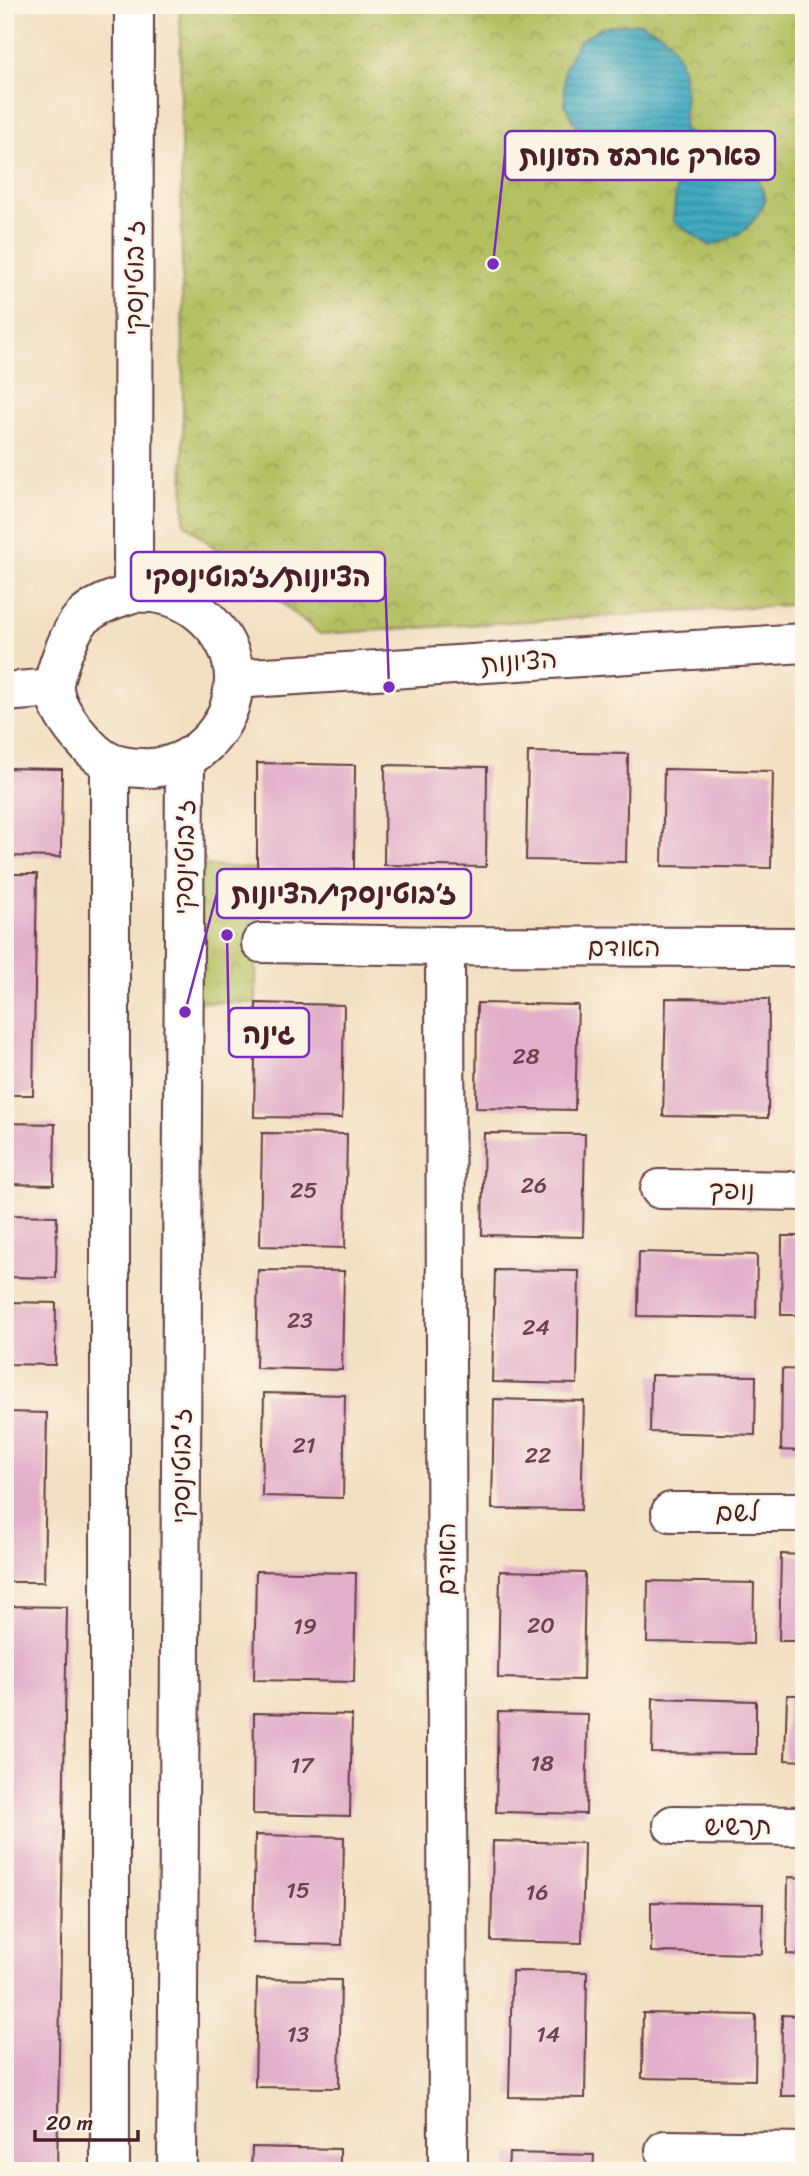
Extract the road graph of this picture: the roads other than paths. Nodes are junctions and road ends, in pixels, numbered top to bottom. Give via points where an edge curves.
1 (135, 5) edge
2 (132, 593) junction
3 (804, 643) edge
4 (234, 679) junction
5 (54, 688) junction
6 (5, 691) edge
7 (185, 761) junction
8 (110, 764) junction
9 (261, 943) dead end
10 (445, 946) junction
11 (804, 947) edge
12 (660, 1189) dead end
13 (804, 1191) edge
14 (671, 1512) dead end
15 (804, 1512) edge
16 (673, 1825) dead end
17 (804, 1826) edge
18 (665, 2150) dead end
19 (804, 2152) edge
20 (110, 2171) edge
21 (177, 2171) edge
22 (447, 2171) edge

1 - 2 street, ז'בוטינסקי
2 - 4 street via 159,594 188,603 212,622 228,649
2 - 5 street via 103,603 80,620 64,649
3 - 4 street, הציונות
4 - 7 street via 226,717 209,743
5 - 6 street
5 - 8 street via 68,722
7 - 8 street via 155,769
7 - 21 street, ז'בוטינסקי
8 - 20 street
9 - 10 street, האודם
10 - 11 street, האודם
10 - 22 street, האודם
12 - 13 street, נופך
14 - 15 street, לשם
16 - 17 street, תרשיש
18 - 19 street

